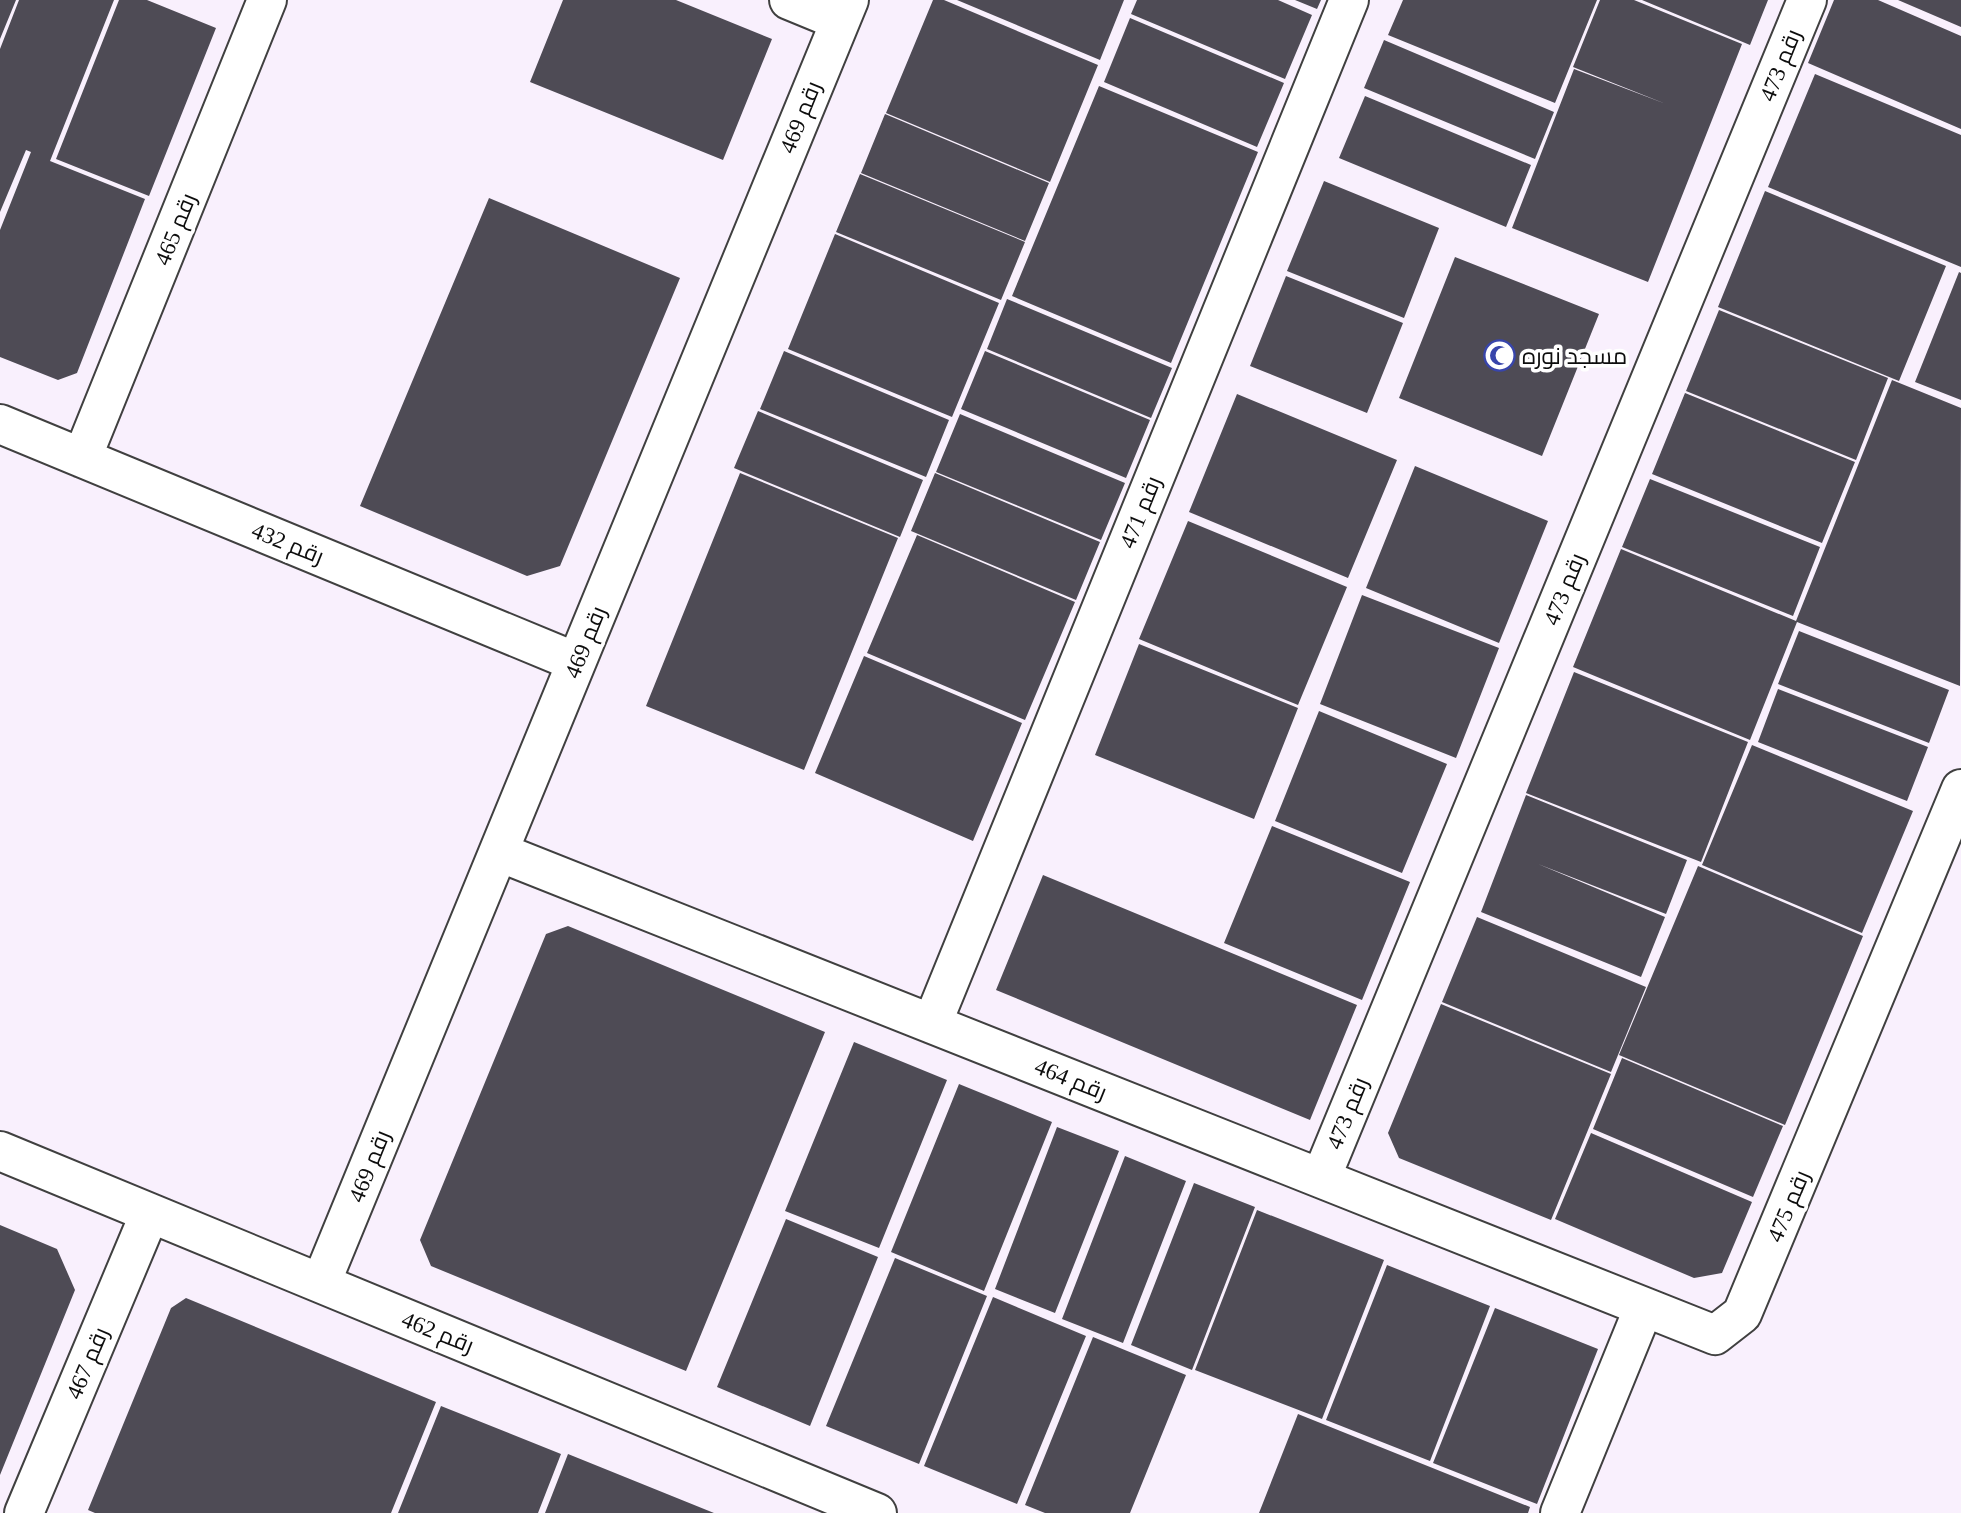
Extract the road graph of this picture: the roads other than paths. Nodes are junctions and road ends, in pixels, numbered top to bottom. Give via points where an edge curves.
1 (789, 0) edge
2 (1349, 0) edge
3 (1807, 0) edge
4 (255, 4) edge
5 (844, 10) edge
6 (0, 424) edge
7 (82, 457) junction
8 (576, 662) junction
9 (1961, 789) edge
10 (499, 852) junction
11 (932, 1024) junction
12 (0, 1151) edge
13 (1321, 1178) junction
14 (150, 1213) junction
15 (321, 1283) junction
16 (1644, 1307) junction
17 (860, 1510) edge
18 (24, 1513) edge
19 (1560, 1513) edge

1 - 5 street
2 - 11 street, رقم 471
3 - 13 street, رقم 473
4 - 7 street, رقم 465
5 - 8 street, رقم 469
6 - 7 street, رقم 432
7 - 8 street, رقم 432
8 - 10 street, رقم 469
9 - 16 street, رقم 475 via 1742,1314 1715,1335
10 - 11 street, رقم 464
10 - 15 street, رقم 469
11 - 13 street, رقم 464
12 - 14 street, رقم 462
13 - 16 street, رقم 464
14 - 15 street, رقم 462
14 - 18 street, رقم 467
15 - 17 street, رقم 462
16 - 19 street

